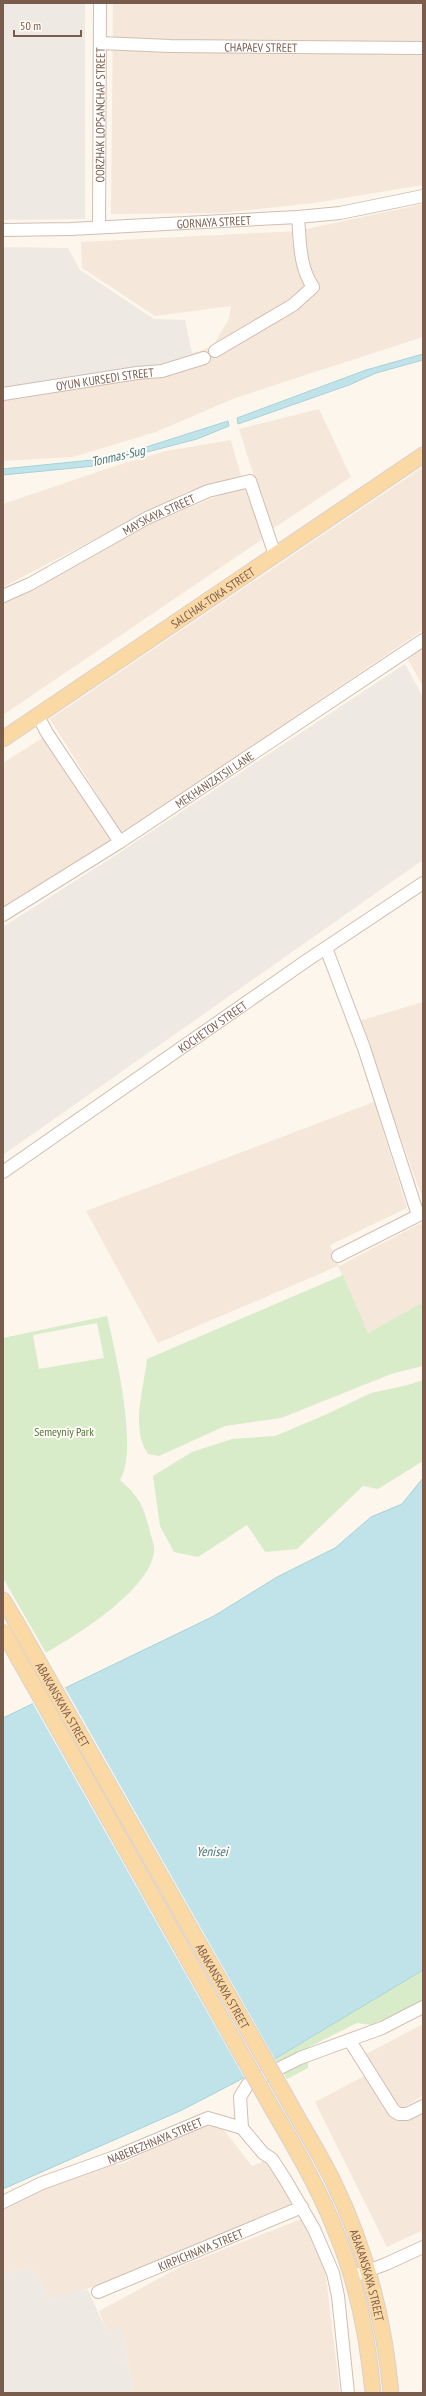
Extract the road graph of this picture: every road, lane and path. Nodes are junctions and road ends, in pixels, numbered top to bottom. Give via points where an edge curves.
1 (100, 3) edge
2 (100, 43) junction
3 (423, 48) edge
4 (423, 196) edge
5 (298, 217) junction
6 (99, 227) junction
7 (3, 230) edge
8 (215, 351) dead end
9 (204, 358) dead end
10 (3, 394) edge
11 (423, 455) edge
12 (275, 555) junction
13 (3, 596) edge
14 (423, 640) edge
15 (38, 716) junction
16 (3, 739) edge
17 (120, 842) junction
18 (423, 883) edge
19 (3, 915) edge
20 (326, 948) junction
21 (3, 1172) edge
22 (421, 1214) edge
23 (338, 1256) dead end
24 (3, 1600) edge
25 (3, 1631) edge
26 (423, 2007) edge
27 (350, 2041) junction
28 (423, 2106) edge
29 (242, 2128) junction
30 (3, 2202) edge
31 (302, 2207) junction
32 (423, 2247) edge
33 (369, 2271) junction
34 (352, 2277) junction
35 (98, 2292) dead end
36 (348, 2393) edge
37 (373, 2393) edge
38 (391, 2393) edge

1 - 2 street, OORZHAK LOPSANCHAP STREET
2 - 3 street, CHAPAEV STREET
2 - 6 street, OORZHAK LOPSANCHAP STREET
4 - 5 street, GORNAYA STREET via 340,213
5 - 6 street, GORNAYA STREET
5 - 8 street via 306,277 313,287 293,305
6 - 7 street, GORNAYA STREET
9 - 10 street, OYUN KURSEDI STREET via 162,371
11 - 12 main road, SALCHAK-TOKA STREET
12 - 13 street, MAYSKAYA STREET via 250,481 208,491 146,518 30,584
12 - 15 main road, SALCHAK-TOKA STREET
14 - 17 street, MEKHANIZATSII LANE
15 - 16 main road, SALCHAK-TOKA STREET
15 - 17 street
17 - 19 street, MEKHANIZATSII LANE
18 - 20 street, KOCHETOV STREET
20 - 21 street, KOCHETOV STREET
20 - 22 street via 364,1048
22 - 23 street
24 - 33 main road, ABAKANSKAYA STREET, bridge via 333,2180
25 - 34 main road, ABAKANSKAYA STREET, bridge via 307,2169 338,2237
26 - 27 street
27 - 28 street via 394,2111 407,2114
27 - 29 street via 300,2058 248,2084 244,2088 239,2106
29 - 30 street, NABEREZHNAYA STREET via 208,2118 120,2155 42,2183
29 - 31 street via 263,2153 272,2159
31 - 35 street, KIRPICHNAYA STREET
31 - 36 street via 333,2273
32 - 33 street
33 - 34 street
33 - 38 main road, ABAKANSKAYA STREET via 385,2341
34 - 37 main road, ABAKANSKAYA STREET via 364,2329

